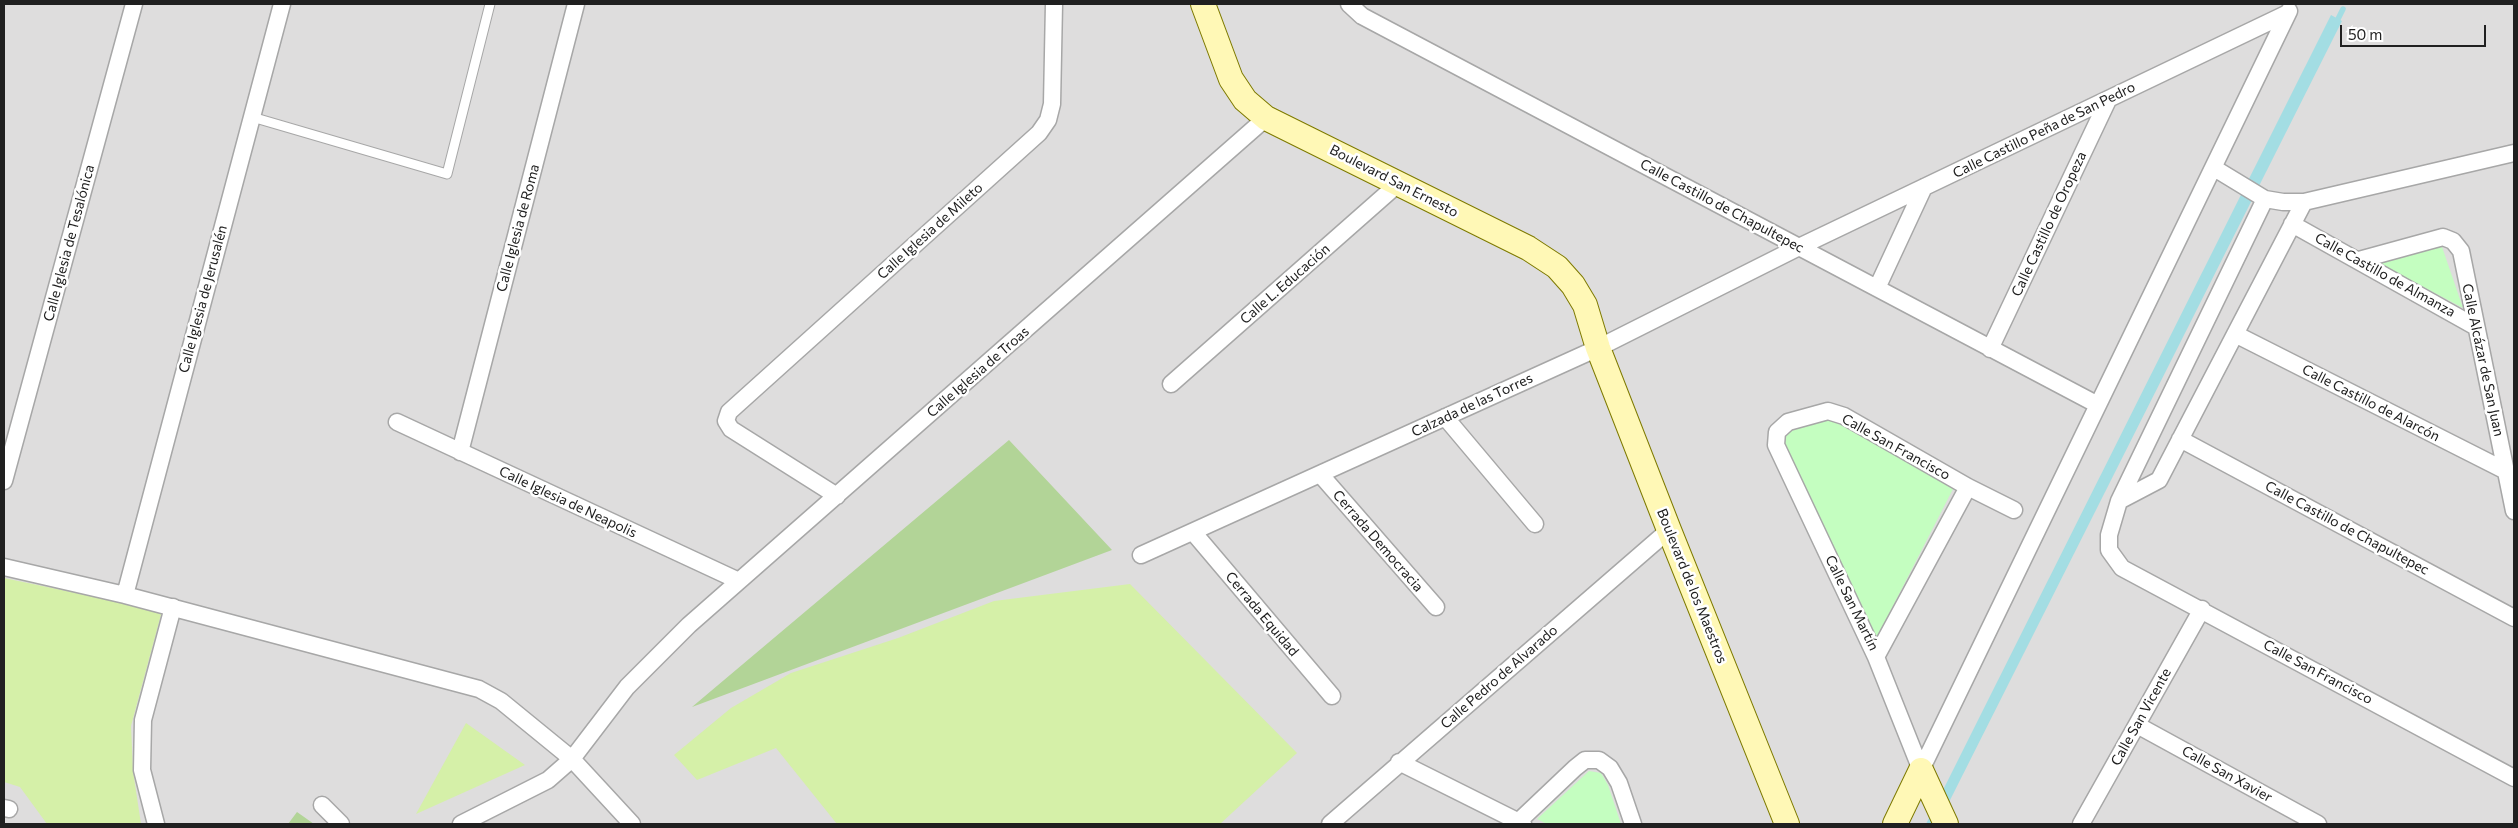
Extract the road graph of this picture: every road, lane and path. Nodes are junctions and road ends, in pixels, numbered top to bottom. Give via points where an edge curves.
1 (134, 4) edge
2 (282, 4) edge
3 (490, 4) edge
4 (576, 4) edge
5 (1054, 4) edge
6 (1203, 4) edge
7 (1349, 4) edge
8 (2290, 8) edge
9 (2108, 100) junction
10 (252, 118) junction
11 (1266, 118) junction
12 (2514, 153) edge
13 (2214, 168) junction
14 (1399, 183) junction
15 (1924, 187) junction
16 (2261, 196) junction
17 (2304, 202) junction
18 (2292, 224) junction
19 (1799, 247) junction
20 (2359, 260) junction
21 (1877, 288) junction
22 (2476, 328) junction
23 (2235, 334) junction
24 (1598, 348) junction
25 (1990, 348) junction
26 (1171, 384) dead end
27 (2098, 405) junction
28 (1445, 417) junction
29 (397, 422) dead end
30 (1778, 432) joint
31 (2180, 439) junction
32 (460, 452) junction
33 (2506, 471) junction
34 (1320, 474) junction
35 (4, 481) edge
36 (1968, 487) junction
37 (838, 496) junction
38 (2120, 501) junction
39 (2014, 510) dead end
40 (2514, 511) edge
41 (1535, 524) dead end
42 (1669, 530) junction
43 (1193, 532) junction
44 (1141, 555) dead end
45 (4, 567) edge
46 (739, 581) junction
47 (125, 595) junction
48 (1436, 607) dead end
49 (173, 608) junction
50 (2202, 609) junction
51 (2514, 618) edge
52 (1876, 657) junction
53 (1332, 696) dead end
54 (2137, 724) junction
55 (572, 759) junction
56 (1399, 762) junction
57 (1921, 770) junction
58 (2514, 778) edge
59 (322, 805) dead end
60 (1520, 823) edge
61 (156, 824) edge
62 (341, 824) edge
63 (461, 824) edge
64 (632, 824) edge
65 (1330, 824) edge
66 (1633, 824) edge
67 (1787, 824) edge
68 (1895, 824) edge
69 (1946, 824) edge
70 (2081, 824) edge
71 (2318, 824) edge

1 - 35 street, Calle Iglesia de Tesalónica
2 - 10 street, Calle Iglesia de Jerusalén
3 - 10 lane via 447,174
4 - 32 street, Calle Iglesia de Roma
5 - 37 street, Calle Iglesia de Mileto via 1052,104 1048,120 1039,133 729,412 726,421 731,429
6 - 11 main road, Boulevard San Ernesto via 1231,79 1244,100
7 - 19 street, Calle Castillo de Chapultepec via 1362,16
8 - 9 street, Calle Castillo Peña de San Pedro
8 - 13 street
9 - 15 street, Calle Castillo Peña de San Pedro
9 - 25 street, Calle Castillo de Oropeza
10 - 47 street, Calle Iglesia de Jerusalén
11 - 14 main road, Boulevard San Ernesto
11 - 37 street, Calle Iglesia de Troas
12 - 17 street
13 - 16 street
13 - 27 street
14 - 24 main road, Boulevard San Ernesto via 1528,248 1556,266 1585,305
14 - 26 street, Calle L. Educación
15 - 19 street, Calle Castillo Peña de San Pedro
15 - 21 street
16 - 17 street via 2283,202
16 - 38 street
17 - 18 street
18 - 20 street, Calle Castillo de Almanza
18 - 23 street
19 - 21 street, Calle Castillo de Chapultepec
19 - 24 street, Calzada de las Torres
20 - 22 street, Calle Castillo de Almanza
20 - 22 street, Calle Alcázar de San Juan via 2443,237 2452,242 2461,251
21 - 25 street, Calle Castillo de Chapultepec
22 - 33 street, Calle Alcázar de San Juan
23 - 31 street
23 - 33 street, Calle Castillo de Alarcón
24 - 28 street, Calzada de las Torres
24 - 42 main road, Boulevard de los Maestros
25 - 27 street, Calle Castillo de Chapultepec
27 - 57 street
28 - 34 street, Calzada de las Torres
28 - 41 street
29 - 32 street, Calle Iglesia de Neapolis
30 - 36 street, Calle San Francisco via 1788,422 1828,410
30 - 52 street, Calle San Martín via 1776,445
31 - 38 street via 2160,480
31 - 51 street, Calle Castillo de Chapultepec
32 - 46 street, Calle Iglesia de Neapolis
33 - 40 street, Calle Alcázar de San Juan
34 - 43 street, Calzada de las Torres
34 - 48 street, Cerrada Democracia
36 - 39 street, Calle San Francisco
36 - 52 street, Calle San Martín
37 - 46 street, Calle Iglesia de Troas
38 - 50 street, Calle San Francisco via 2109,534 2110,550 2122,568
42 - 56 street, Calle Pedro de Alvarado
42 - 67 main road, Boulevard de los Maestros
43 - 44 street, Calzada de las Torres
43 - 53 street, Cerrada Equidad
45 - 47 street
46 - 55 street, Calle Iglesia de Troas via 627,687
47 - 49 street
49 - 55 street via 479,689 501,701
49 - 61 street via 144,720 142,770
50 - 54 street, Calle San Vicente
50 - 58 street, Calle San Francisco
52 - 57 street
54 - 70 street, Calle San Vicente
54 - 71 street, Calle San Xavier
55 - 63 street, Calle Iglesia de Troas via 548,780
55 - 64 street
56 - 60 street
56 - 65 street, Calle Pedro de Alvarado
57 - 68 main road
57 - 69 main road
59 - 62 street
60 - 66 street via 1585,760 1599,760 1610,768 1619,783

